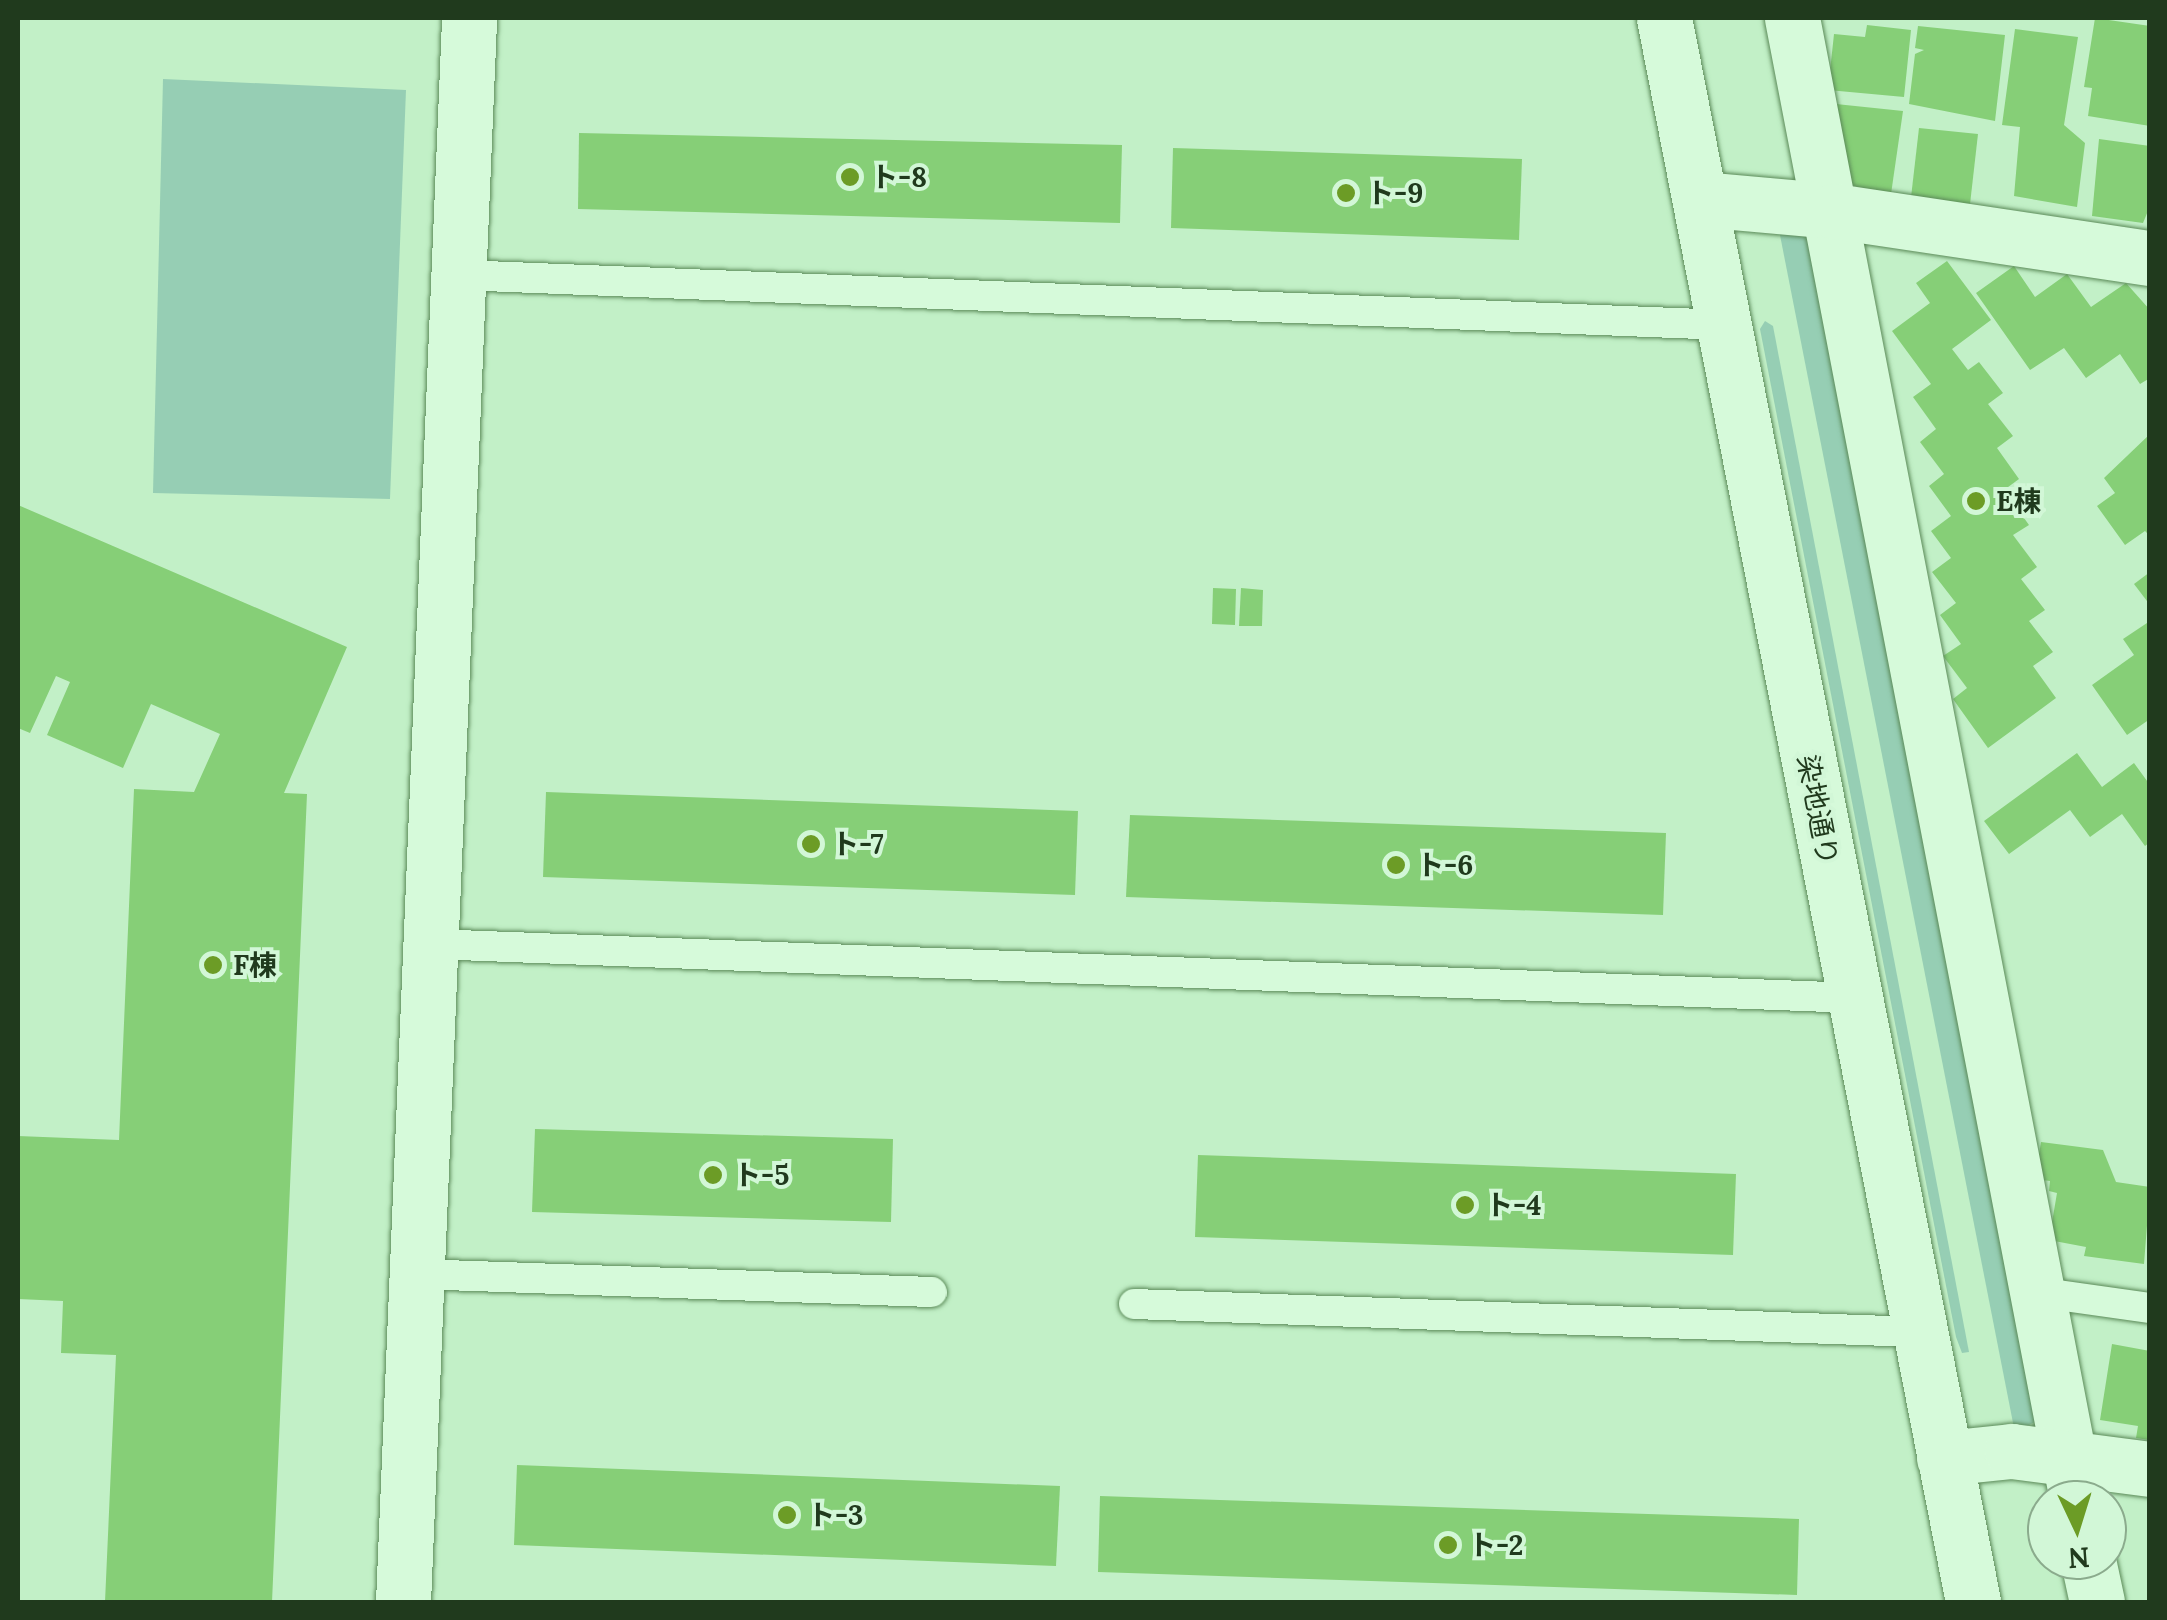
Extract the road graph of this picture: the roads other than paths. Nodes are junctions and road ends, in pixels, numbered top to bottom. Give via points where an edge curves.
1 (470, 18) edge
2 (1664, 18) edge
3 (1792, 18) edge
4 (1700, 199) junction
5 (1834, 211) junction
6 (2150, 258) edge
7 (459, 274) junction
8 (1724, 325) junction
9 (431, 944) junction
10 (1854, 998) junction
11 (416, 1274) junction
12 (932, 1292) dead end
13 (2036, 1292) junction
14 (1134, 1304) dead end
15 (2150, 1308) edge
16 (1918, 1332) junction
17 (1944, 1458) junction
18 (2150, 1469) edge
19 (2072, 1478) edge
20 (403, 1602) edge
21 (1973, 1602) edge

1 - 7 street
2 - 4 street, 染地通り
3 - 5 street
4 - 5 street
4 - 8 street, 染地通り
5 - 6 street
5 - 13 street
7 - 8 lane
7 - 9 street
8 - 10 street, 染地通り
9 - 10 lane
9 - 11 street
10 - 16 street, 染地通り
11 - 12 lane
11 - 20 street
13 - 15 lane
13 - 19 street
14 - 16 lane
16 - 17 street, 染地通り
17 - 19 street via 2012,1451
17 - 21 street, 染地通り
18 - 19 street

